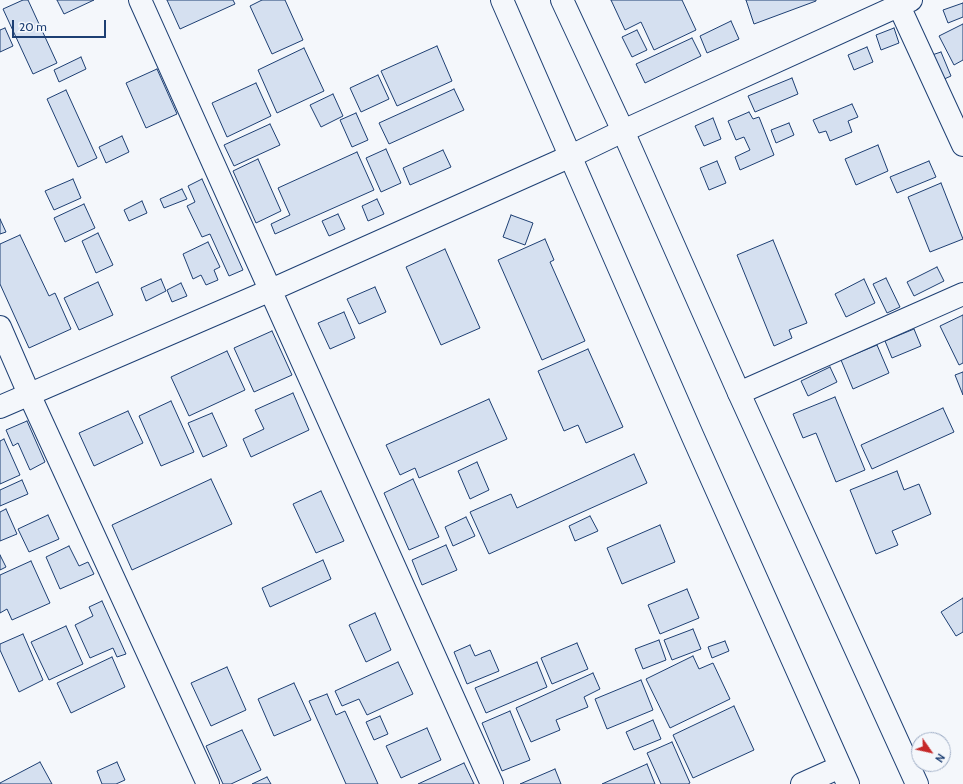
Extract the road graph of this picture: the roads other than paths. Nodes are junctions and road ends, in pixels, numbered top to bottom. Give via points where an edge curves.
1 (140, 0) edge
2 (502, 0) edge
3 (562, 0) edge
4 (905, 3) edge
5 (624, 131) junction
6 (963, 145) edge
7 (571, 156) junction
8 (271, 290) junction
9 (963, 294) edge
10 (0, 327) edge
11 (739, 393) junction
12 (29, 394) junction
13 (0, 407) edge
14 (844, 776) edge
15 (208, 784) edge
16 (492, 784) edge
17 (802, 784) edge
18 (917, 784) edge

1 - 8 main road
2 - 7 main road
3 - 5 main road
4 - 5 main road
4 - 6 main road
5 - 7 main road
5 - 11 main road
7 - 8 main road
7 - 14 main road
8 - 12 main road
8 - 16 main road
9 - 11 main road
10 - 12 main road
11 - 18 main road
12 - 13 main road
12 - 15 main road
14 - 17 main road

